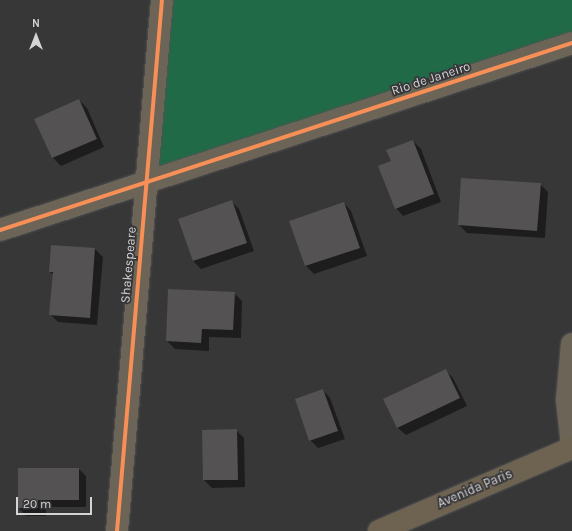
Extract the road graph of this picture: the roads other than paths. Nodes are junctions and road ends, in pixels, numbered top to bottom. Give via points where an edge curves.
1 (162, 0) edge
2 (572, 43) edge
3 (146, 184) junction
4 (0, 230) edge
5 (572, 344) edge
6 (572, 447) edge
7 (117, 531) edge
8 (379, 531) edge

1 - 3 street, Shakespeare
2 - 3 street, Rio de Janeiro
3 - 4 street, Rio de Janeiro
3 - 7 street, Shakespeare
5 - 6 street via 567,400
6 - 8 main road, Avenida Paris

